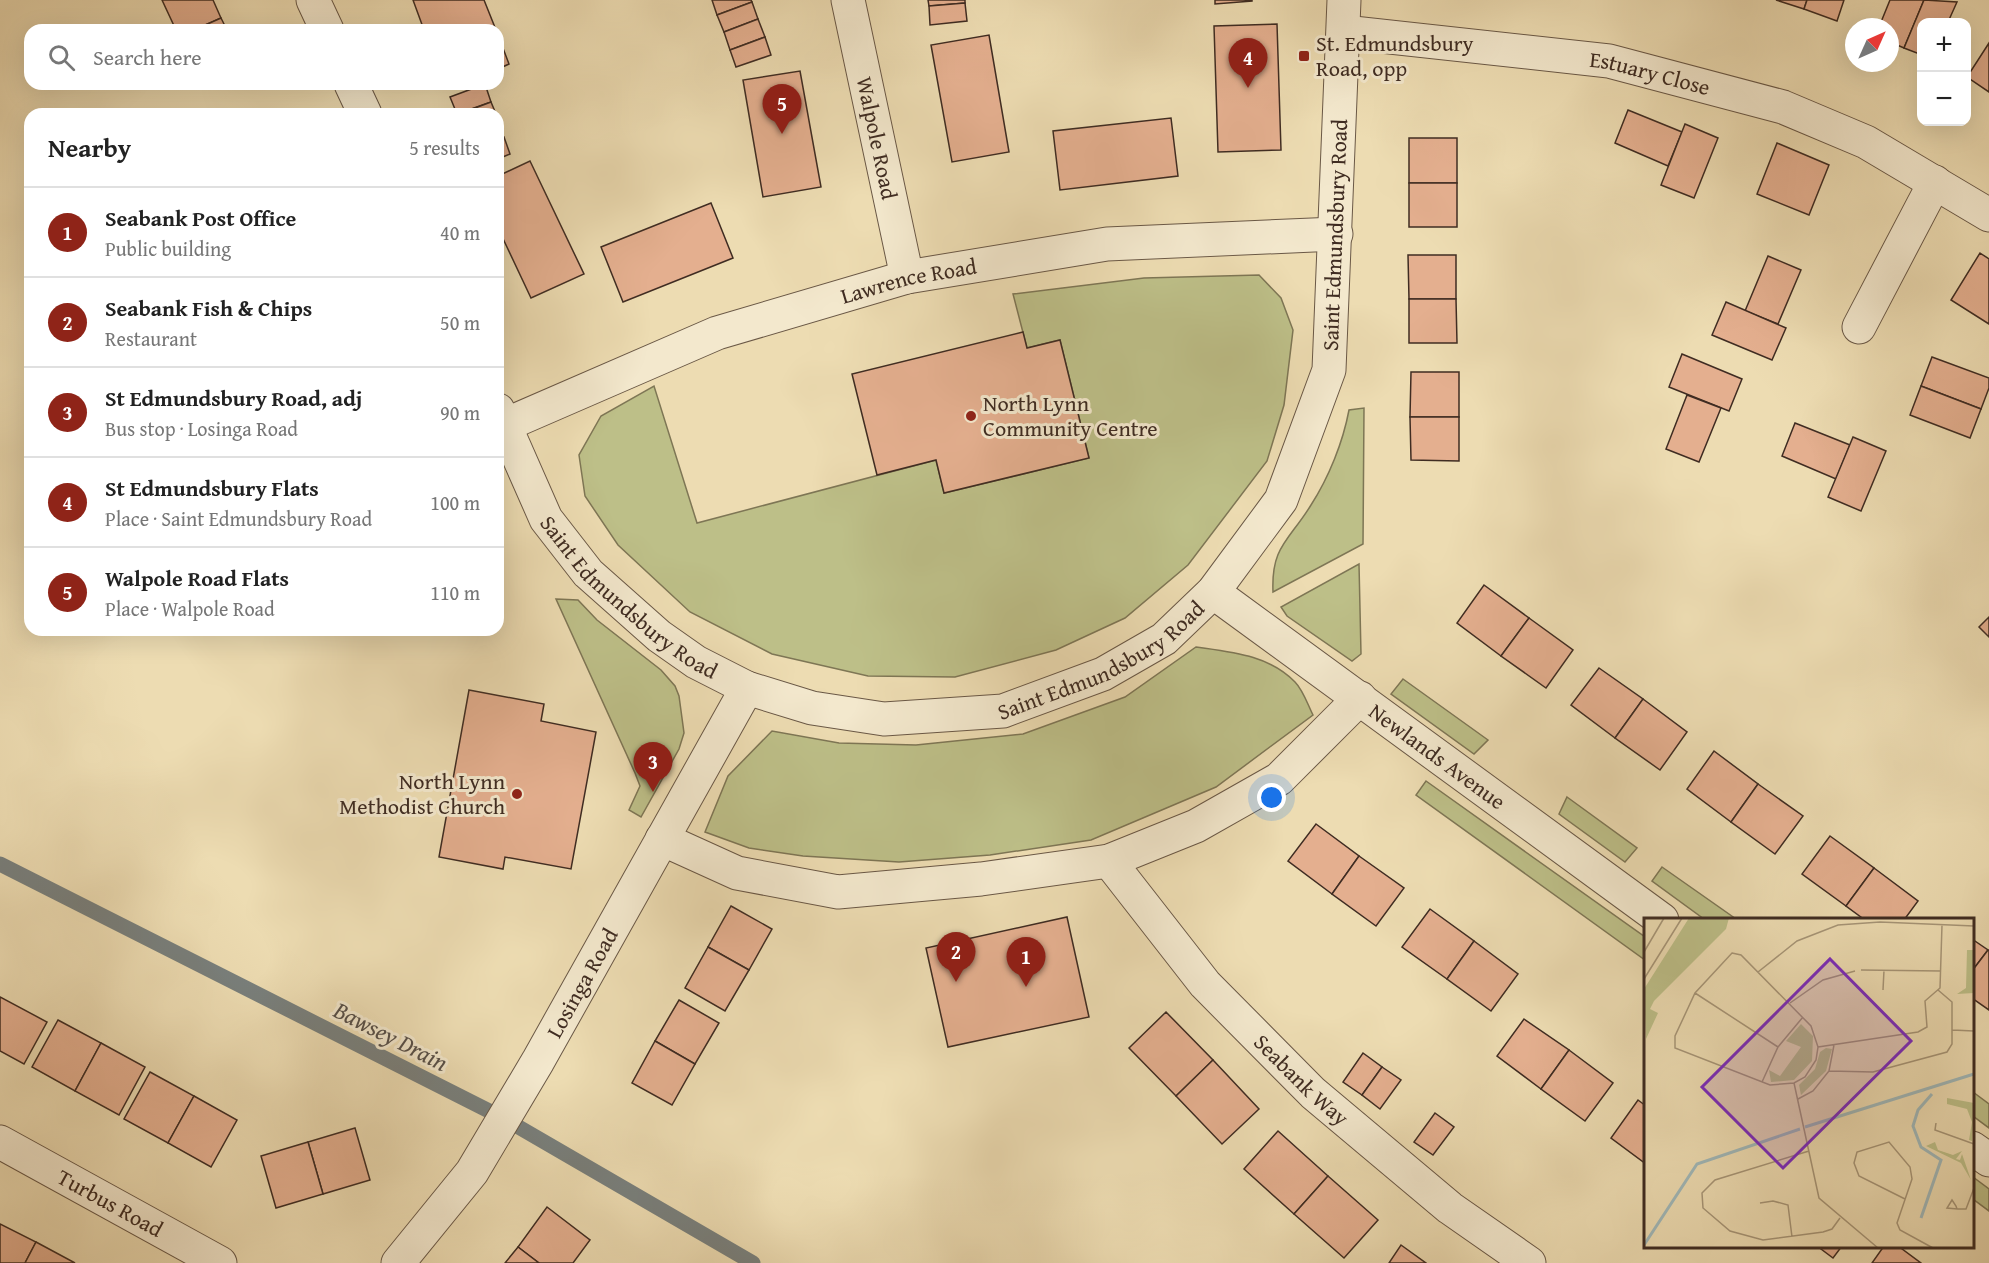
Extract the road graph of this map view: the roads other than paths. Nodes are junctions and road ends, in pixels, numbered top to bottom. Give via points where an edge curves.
1 (314, 0) edge
2 (848, 0) edge
3 (1344, 0) edge
4 (324, 24) edge
5 (1344, 33) junction
6 (354, 90) edge
7 (362, 108) edge
8 (1935, 182) junction
9 (1989, 215) edge
10 (1335, 234) junction
11 (907, 277) junction
12 (1859, 327) dead end
13 (504, 416) edge
14 (504, 424) edge
15 (1213, 592) junction
16 (747, 688) junction
17 (1360, 698) junction
18 (662, 839) junction
19 (1109, 861) junction
20 (1659, 918) edge
21 (0, 1142) edge
22 (1974, 1149) edge
23 (1989, 1160) edge
24 (220, 1263) edge
25 (398, 1263) edge
26 (1529, 1263) edge

1 - 4 street
2 - 11 street, Walpole Road
3 - 5 street, Saint Edmundsbury Road
5 - 8 street, Estuary Close via 1609,61 1783,107 1866,142
5 - 10 street, Saint Edmundsbury Road
6 - 7 street
8 - 9 street, Estuary Close
8 - 12 street
10 - 11 street, Lawrence Road via 1107,244
10 - 15 street, Saint Edmundsbury Road via 1329,370 1281,500
11 - 13 street, Lawrence Road via 717,333
14 - 16 street, Saint Edmundsbury Road via 546,519 588,573 668,643
15 - 16 street, Saint Edmundsbury Road via 1164,639 1103,674 1003,711 884,719 812,708
15 - 17 street, Newlands Avenue
16 - 18 street, Losinga Road
17 - 19 street via 1279,779 1196,826
17 - 20 street, Newlands Avenue
18 - 19 street via 737,873 838,892 981,879
18 - 25 street, Losinga Road via 472,1172
19 - 26 street, Seabank Way via 1205,984 1313,1093 1450,1208
21 - 24 street, Turbus Road
22 - 23 street

